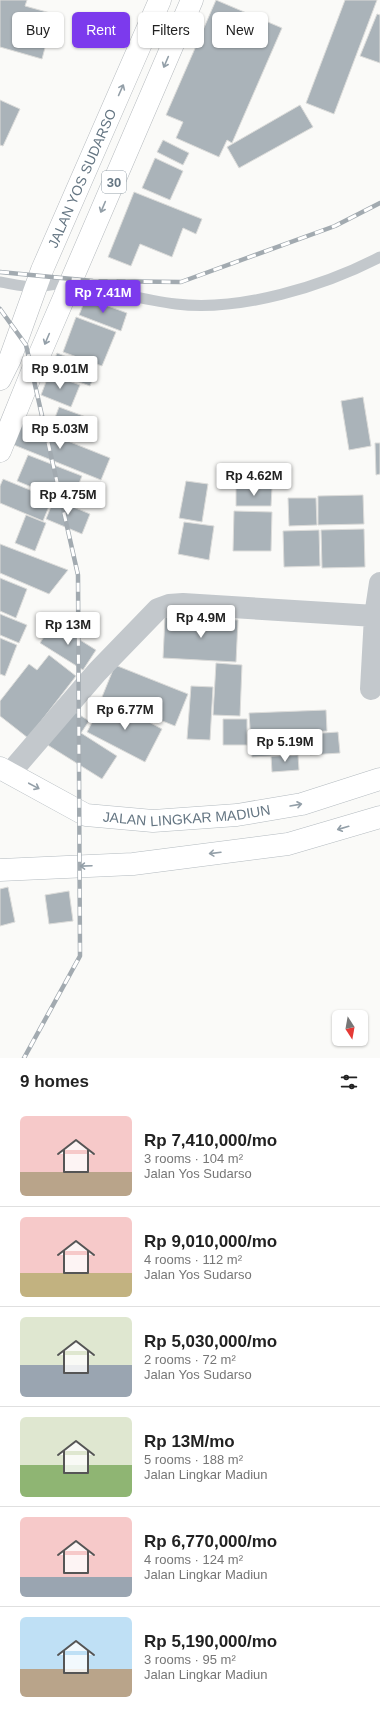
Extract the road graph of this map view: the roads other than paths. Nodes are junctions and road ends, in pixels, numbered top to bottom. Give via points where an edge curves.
1 (160, 0) edge
2 (192, 0) edge
3 (380, 257) edge
4 (0, 282) edge
5 (70, 283) junction
6 (36, 286) junction
7 (5, 364) edge
8 (36, 365) junction
9 (0, 379) edge
10 (0, 414) edge
11 (0, 451) edge
12 (380, 583) edge
13 (375, 616) junction
14 (370, 689) dead end
15 (5, 770) edge
16 (380, 779) edge
17 (380, 817) edge
18 (0, 870) edge

6 -> 1 main road, JALAN YOS SUDARSO / 30
2 -> 5 main road, 30
3 - 5 lane via 321,283 268,297 210,305 177,304
4 - 6 lane
5 - 6 lane
5 -> 8 main road, 30
6 - 7 main road, JALAN YOS SUDARSO / 30
7 - 9 main road, 30
8 - 10 main road, 30
8 - 11 main road, 30
12 - 13 street
13 - 14 street
13 - 15 street via 184,604 158,609
15 -> 16 main road, JALAN LINGKAR MADIUN via 86,815 153,821 237,815 302,804
17 -> 18 main road via 288,844 133,864

